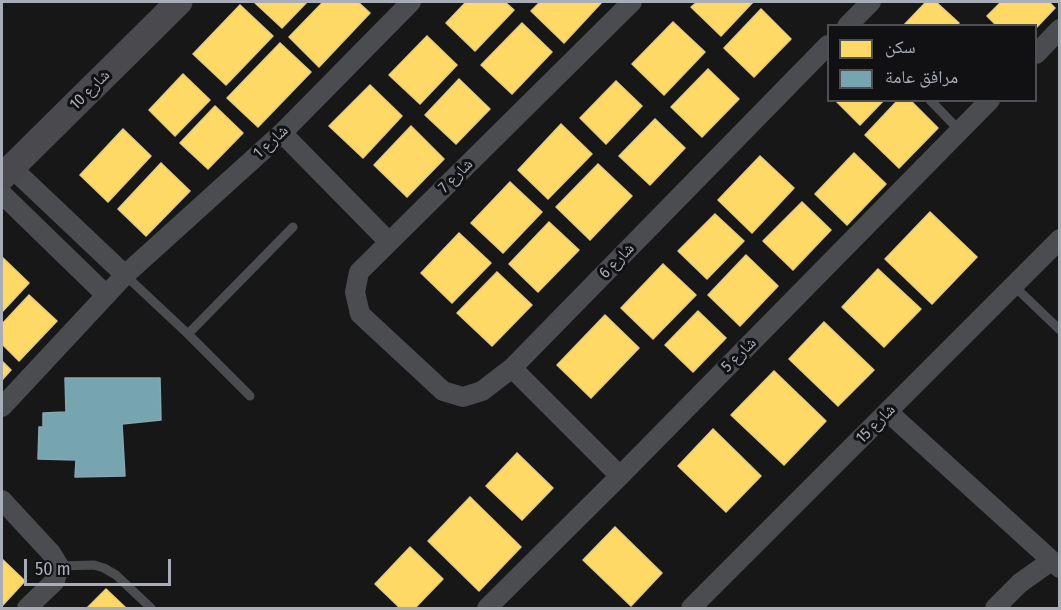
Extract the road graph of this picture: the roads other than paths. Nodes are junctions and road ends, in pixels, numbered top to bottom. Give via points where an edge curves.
1 (179, 2) edge
2 (411, 2) edge
3 (632, 2) edge
4 (871, 2) edge
5 (851, 24) edge
6 (1059, 29) edge
7 (827, 46) edge
8 (1037, 52) edge
9 (932, 102) edge
10 (988, 102) edge
11 (960, 131) junction
12 (282, 133) junction
13 (7, 172) edge
14 (2, 194) edge
15 (293, 227) dead end
16 (1059, 239) edge
17 (389, 243) junction
18 (124, 275) junction
19 (1014, 286) junction
20 (105, 294) junction
21 (1059, 330) edge
22 (188, 334) junction
23 (513, 368) junction
24 (250, 396) dead end
25 (2, 407) edge
26 (888, 412) junction
27 (620, 477) junction
28 (2, 500) edge
29 (1055, 565) edge
30 (59, 566) junction
31 (27, 609) edge
32 (152, 609) edge
33 (487, 609) edge
34 (691, 609) edge
35 (995, 609) edge

1 - 13 street, شارع 10
2 - 12 street, شارع 1
3 - 17 street, شارع 7
4 - 5 street
6 - 8 street
7 - 23 street, شارع 6
9 - 11 lane
10 - 11 street, شارع 5
11 - 27 street, شارع 5
12 - 17 street
12 - 18 street, شارع 1
13 - 18 street
14 - 20 street
15 - 22 lane
16 - 19 street, شارع 15
17 - 23 street, شارع 7 via 359,272 355,291 360,314 443,392 463,397 482,391
18 - 20 street, شارع 1
18 - 22 lane
19 - 21 lane
19 - 26 street, شارع 15
20 - 25 street, شارع 1
22 - 24 lane
23 - 27 street
26 - 29 street
26 - 34 street, شارع 15
27 - 33 street, شارع 5
28 - 30 street
29 - 35 street via 1020,583
30 - 31 street via 55,581
30 - 32 lane via 104,568 117,575

